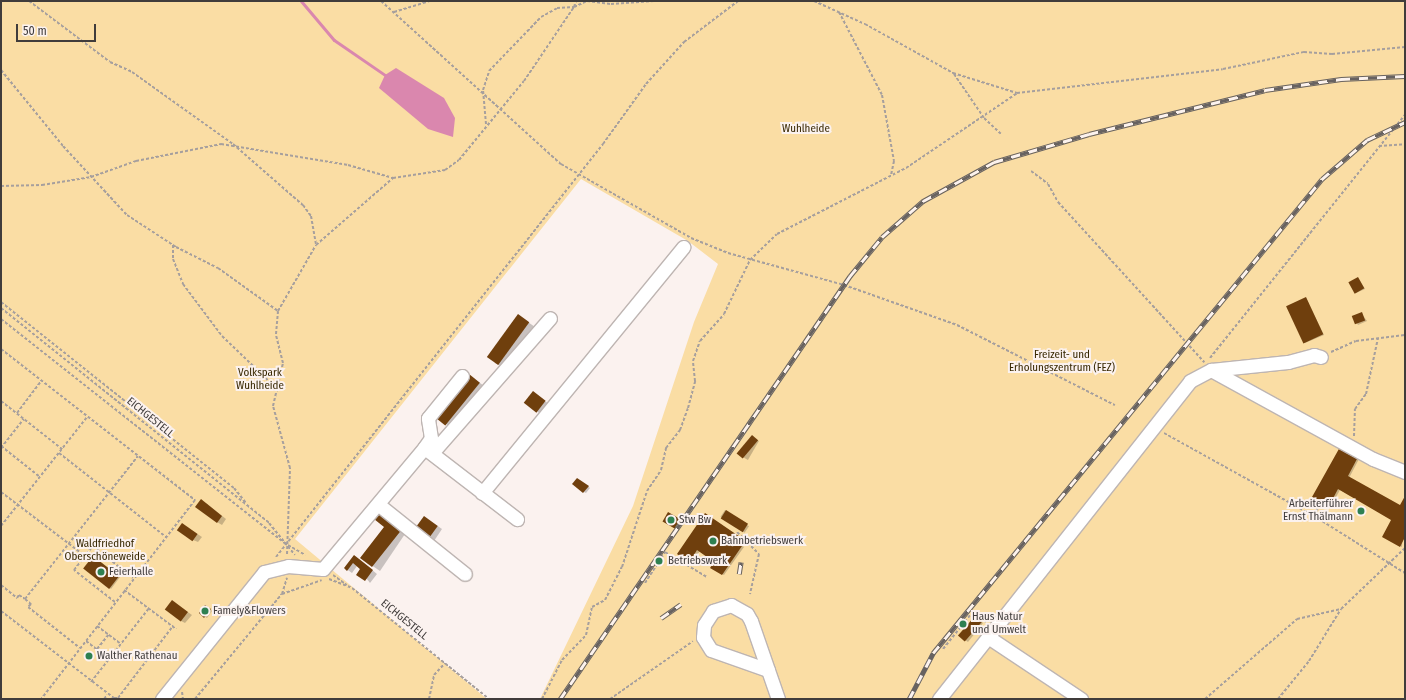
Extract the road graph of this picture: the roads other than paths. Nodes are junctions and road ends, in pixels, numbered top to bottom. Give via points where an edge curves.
1 (683, 247) dead end
2 (550, 318) dead end
3 (1321, 357) road end
4 (1208, 367) junction
5 (462, 376) dead end
6 (428, 451) junction
7 (1405, 472) edge
8 (482, 493) junction
9 (379, 505) junction
10 (517, 519) dead end
11 (465, 574) dead end
12 (992, 633) junction
13 (768, 670) junction
14 (162, 699) edge
15 (778, 699) edge
16 (939, 699) edge
17 (1081, 699) edge

1 - 8 lane
2 - 6 lane
3 - 4 lane via 1314,355 1288,362
4 - 7 lane via 1352,447
4 - 12 lane via 1195,376
5 - 6 lane via 428,418 431,438
6 - 8 lane
6 - 9 lane
8 - 10 lane
9 - 11 lane
9 - 14 lane via 323,569 316,571 294,566 264,572
12 - 16 lane
12 - 17 lane
13 - 13 lane via 751,621 737,607 723,605 713,611 704,625 703,637 717,653 742,658
13 - 15 lane

